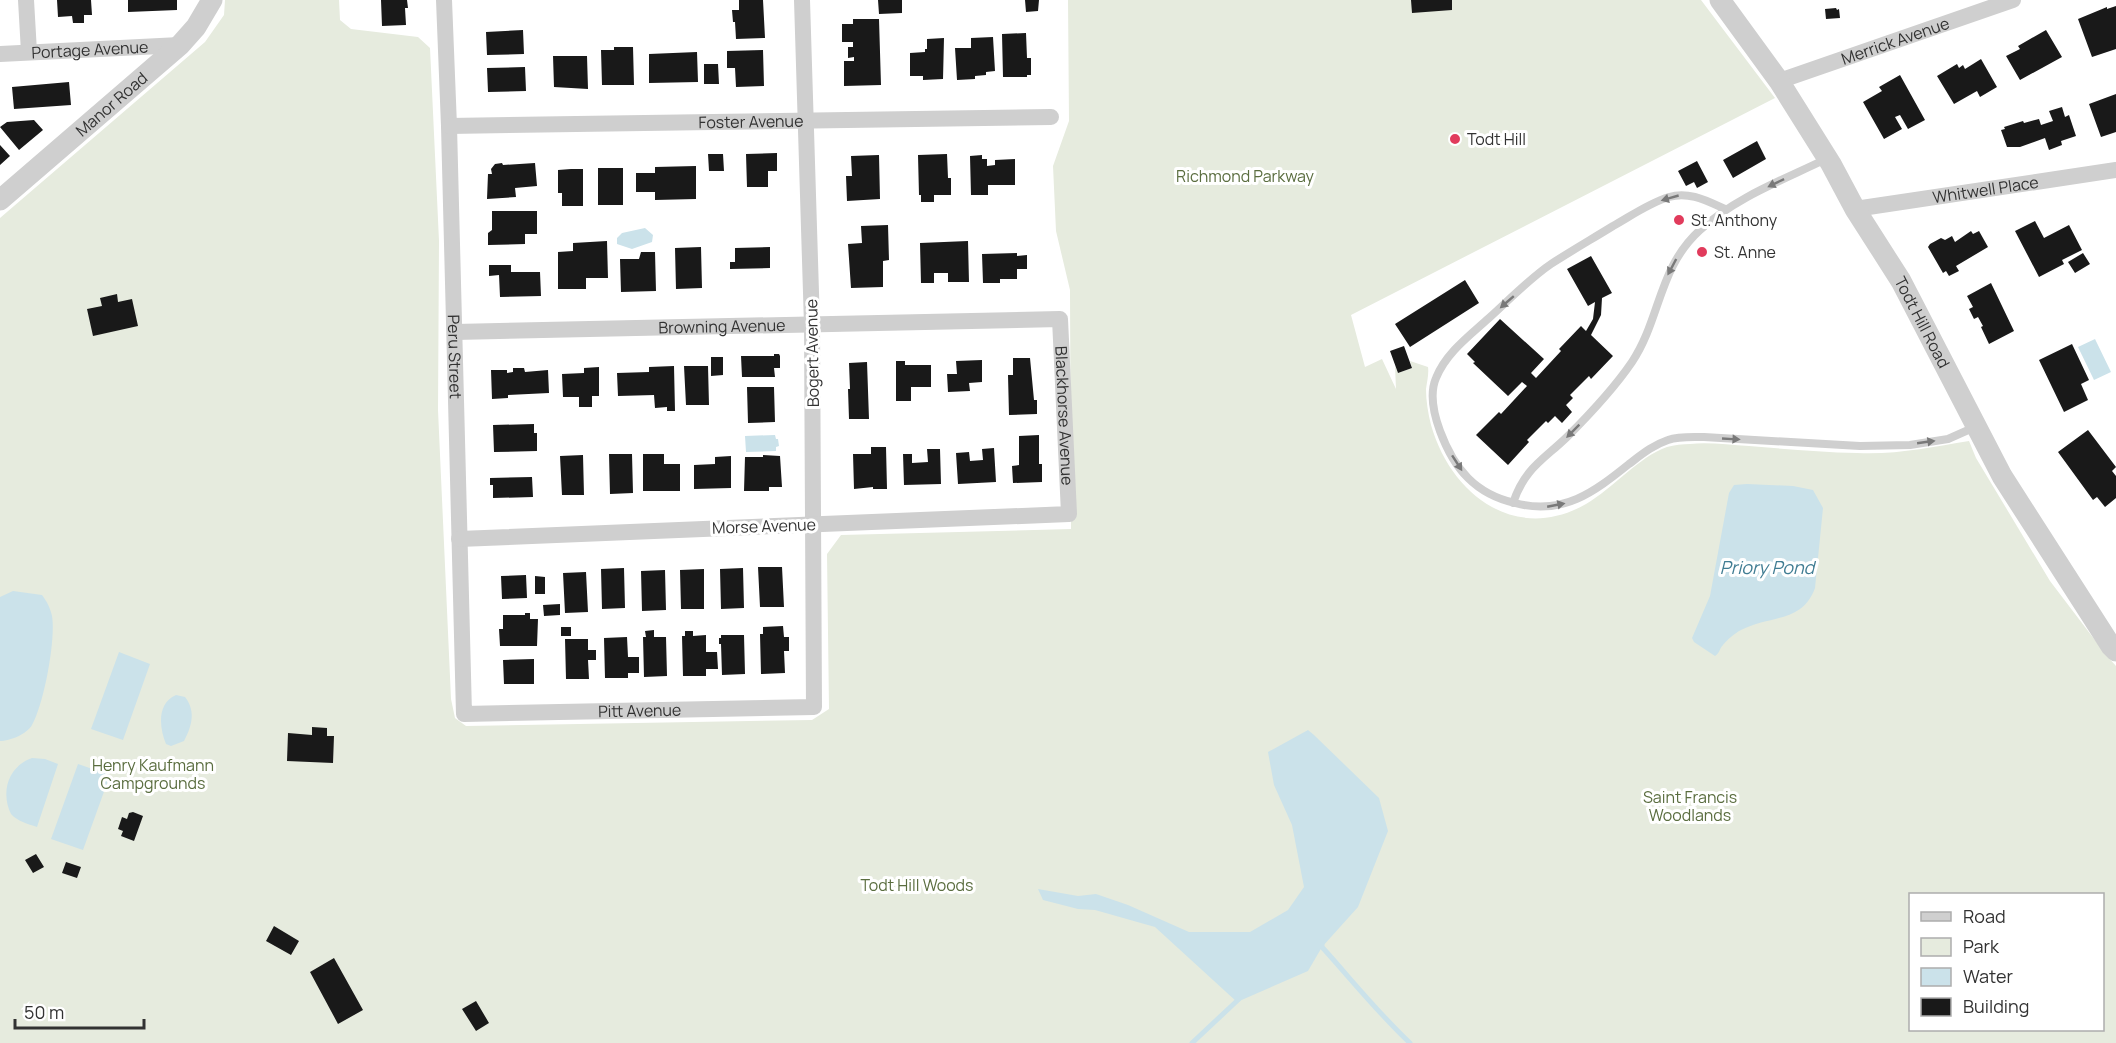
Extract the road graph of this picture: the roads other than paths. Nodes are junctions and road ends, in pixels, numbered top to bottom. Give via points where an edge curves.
1 (26, 0) edge
2 (212, 0) edge
3 (444, 0) edge
4 (802, 0) edge
5 (1720, 0) edge
6 (2013, 0) edge
7 (180, 45) junction
8 (29, 52) junction
9 (0, 54) edge
10 (1779, 81) junction
11 (1051, 117) dead end
12 (805, 119) junction
13 (449, 126) junction
14 (1827, 158) junction
15 (2116, 170) edge
16 (0, 200) edge
17 (1725, 208) junction
18 (1855, 208) junction
19 (1060, 319) joint
20 (812, 325) junction
21 (455, 332) junction
22 (1976, 427) junction
23 (1513, 503) junction
24 (1069, 514) joint
25 (814, 525) junction
26 (459, 539) junction
27 (2116, 651) edge
28 (814, 707) joint
29 (464, 714) joint

1 - 8 street
2 - 7 street, Manor Road
3 - 13 street, Peru Street
4 - 12 street, Bogert Avenue
5 - 10 street, Todt Hill Road
6 - 10 street, Merrick Avenue
7 - 8 street, Portage Avenue
7 - 16 street, Manor Road
8 - 9 street, Portage Avenue
10 - 14 street, Todt Hill Road
11 - 12 street, Foster Avenue
12 - 13 street, Foster Avenue
12 - 20 street, Bogert Avenue
13 - 21 street, Peru Street
14 -> 17 lane
14 - 18 street, Todt Hill Road
15 - 18 street, Whitwell Place
17 -> 23 lane via 1698,231 1677,257 1633,360 1601,403 1528,472
17 -> 23 lane via 1690,195 1669,197 1645,207 1549,265 1446,358 1434,381 1436,419 1442,437 1456,464 1477,487
18 - 22 street, Todt Hill Road via 1901,281
19 - 20 street, Browning Avenue
19 - 24 street, Blackhorse Avenue
20 - 21 street, Browning Avenue
20 - 25 street, Bogert Avenue
21 - 26 street, Peru Street
23 -> 22 lane via 1558,506 1602,485 1649,449 1684,437 1910,445 1948,439
22 - 27 street, Todt Hill Road via 2002,476
24 - 25 street, Morse Avenue
25 - 26 street, Morse Avenue
25 - 28 street, Bogert Avenue
26 - 29 street, Peru Street
28 - 29 street, Pitt Avenue

